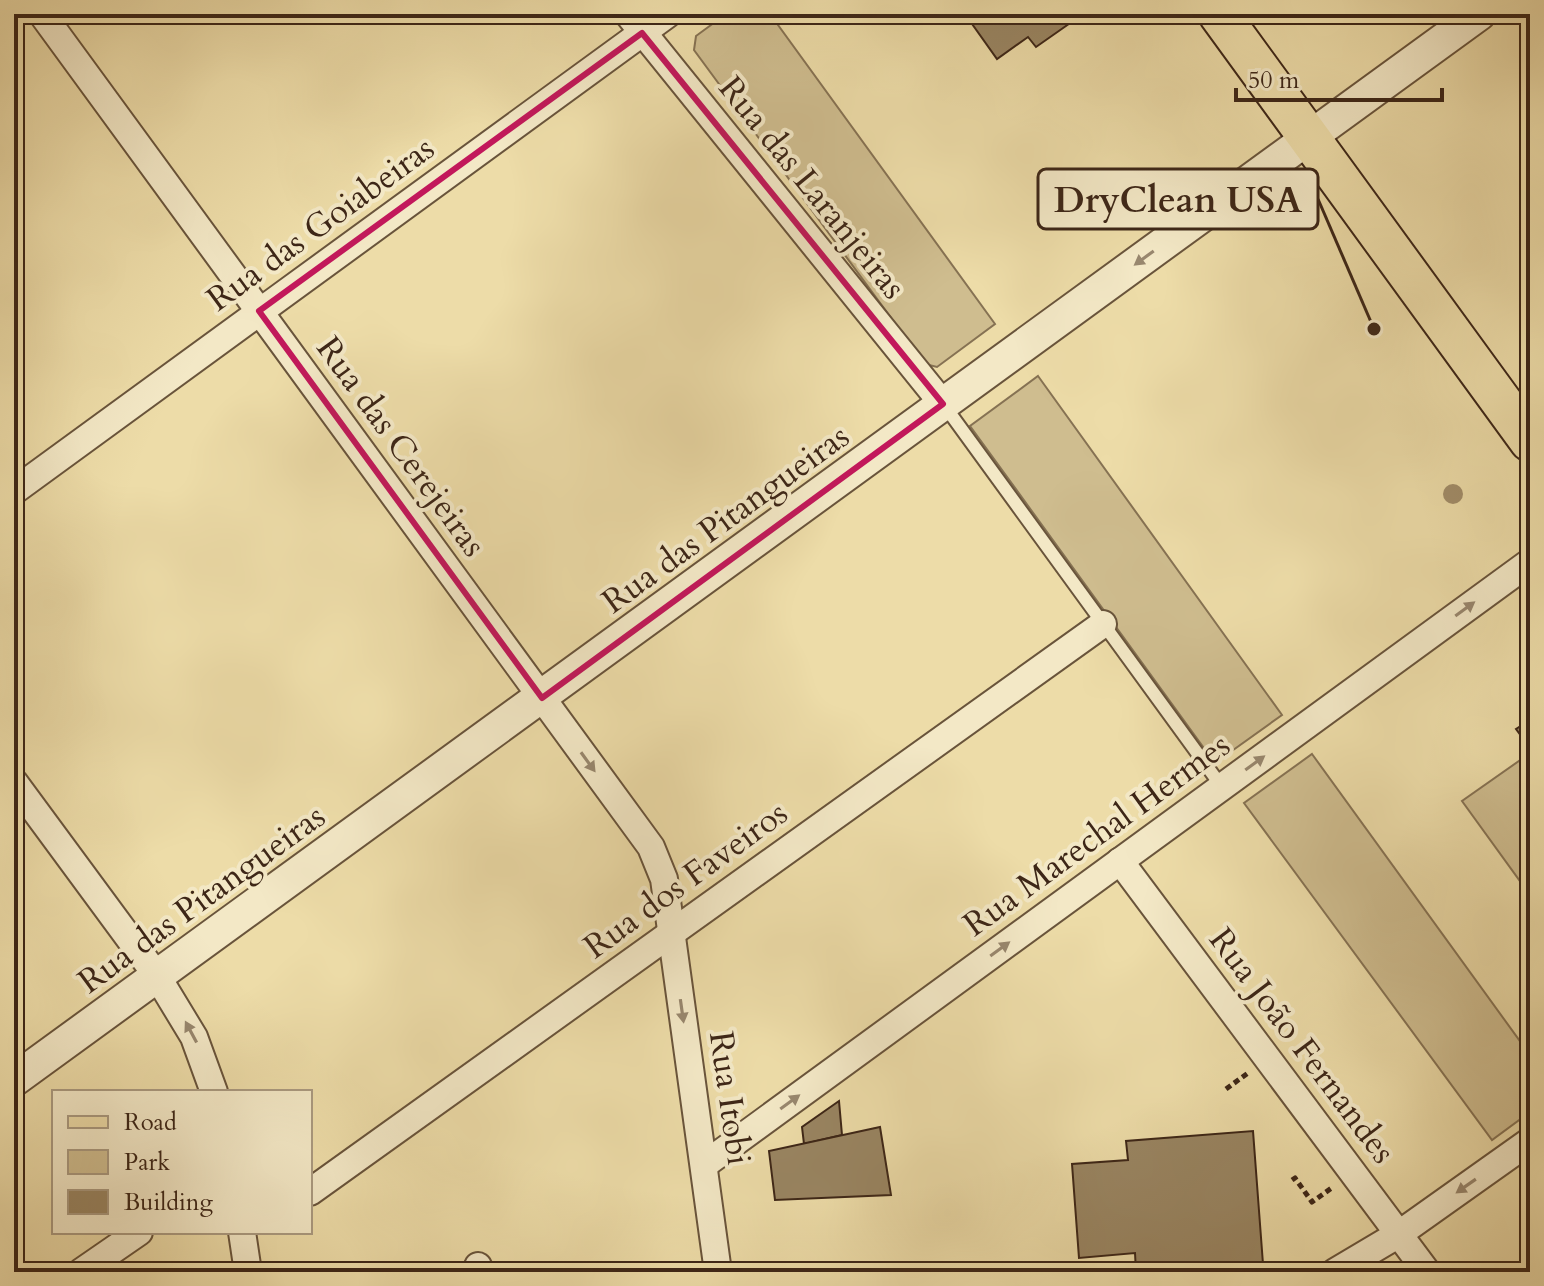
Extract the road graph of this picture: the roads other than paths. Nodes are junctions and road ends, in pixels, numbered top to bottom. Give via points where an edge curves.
1 (42, 14) edge
2 (668, 14) edge
3 (1219, 14) edge
4 (1479, 14) edge
5 (635, 24) edge
6 (1309, 138) junction
7 (259, 311) junction
8 (943, 404) junction
9 (1530, 441) edge
10 (14, 491) edge
11 (1530, 562) edge
12 (1103, 624) junction
13 (542, 698) junction
14 (14, 782) edge
15 (1222, 787) junction
16 (1120, 861) junction
17 (671, 933) junction
18 (157, 976) junction
19 (14, 1080) edge
20 (213, 1090) edge
21 (1530, 1141) edge
22 (704, 1165) junction
23 (312, 1191) edge
24 (136, 1234) edge
25 (1399, 1234) junction
26 (247, 1235) edge
27 (81, 1272) edge
28 (248, 1272) edge
29 (718, 1272) edge
30 (1335, 1272) edge
31 (1427, 1272) edge

1 - 7 street, Rua das Cerejeiras
2 - 5 street, Rua das Goiabeiras
3 - 6 main road
4 - 6 street, Rua das Pitangueiras
5 - 7 street, Rua das Goiabeiras
5 - 8 street, Rua das Laranjeiras
6 -> 8 street, Rua das Pitangueiras
6 - 9 main road
7 - 10 street, Rua das Goiabeiras
7 - 13 street, Rua das Cerejeiras
8 - 12 lane
8 - 13 street, Rua das Pitangueiras
15 -> 11 street, Rua Marechal Hermes
12 - 15 lane
12 - 17 street, Rua dos Faveiros
13 -> 17 street, Rua das Cerejeiras via 651,847 664,879
13 - 18 street, Rua das Pitangueiras
14 - 18 street
15 - 16 street, Rua Marechal Hermes
22 -> 16 street, Rua Marechal Hermes
16 - 25 street, Rua João Fernandes
17 -> 22 street, Rua Itobi
17 - 23 street, Rua dos Faveiros
18 - 19 street, Rua das Pitangueiras
20 -> 18 street via 194,1037
21 -> 25 street
22 - 29 street, Rua Itobi
24 - 27 street
25 - 30 street
25 - 31 street, Rua João Fernandes
26 - 28 street

